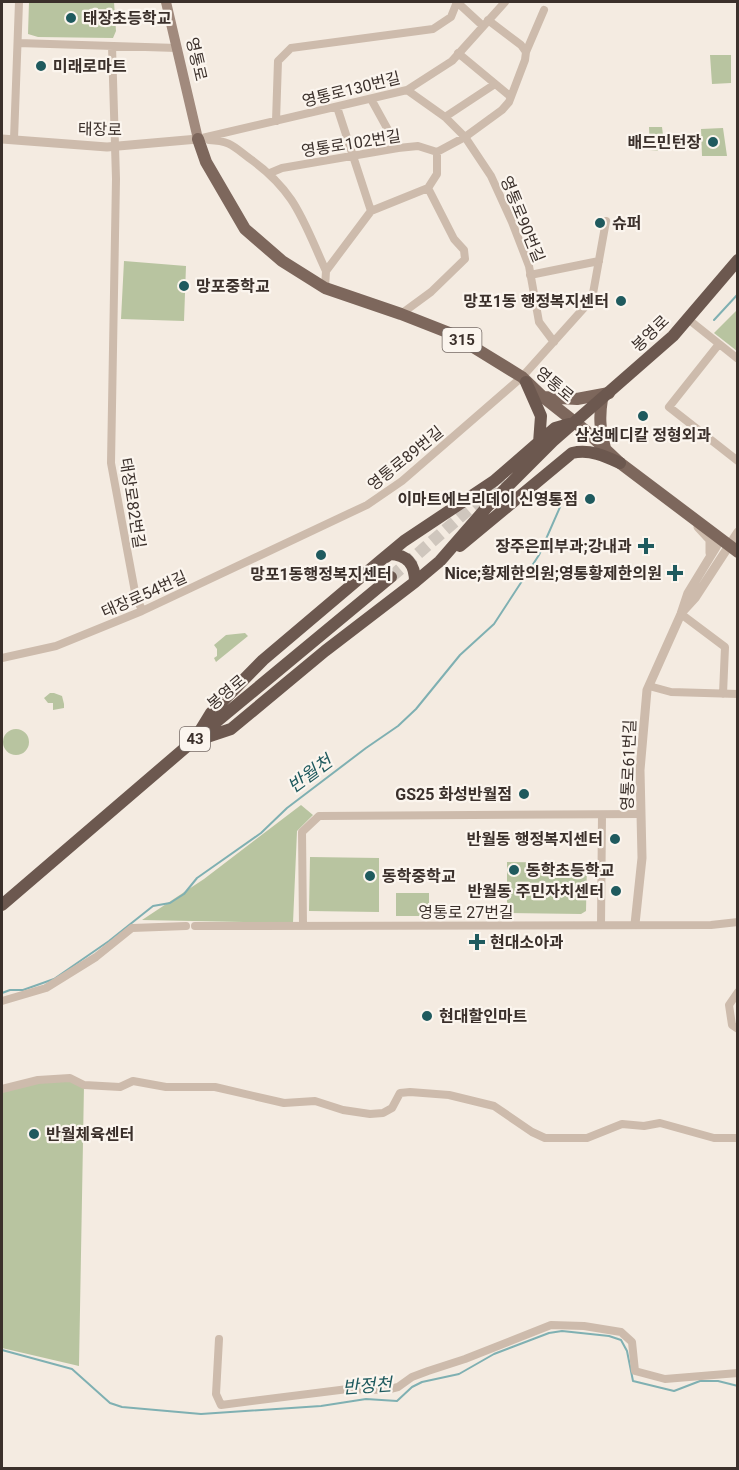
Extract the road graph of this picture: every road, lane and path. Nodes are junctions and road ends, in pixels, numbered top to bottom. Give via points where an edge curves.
1 (19, 2) edge
2 (166, 2) edge
3 (457, 2) edge
4 (505, 2) edge
5 (544, 10) dead end
6 (485, 23) junction
7 (18, 43) junction
8 (112, 46) junction
9 (177, 48) junction
10 (526, 52) junction
11 (458, 53) junction
12 (495, 84) junction
13 (407, 90) junction
14 (511, 98) junction
15 (371, 99) junction
16 (337, 107) junction
17 (444, 117) junction
18 (276, 121) junction
19 (465, 137) junction
20 (2, 139) edge
21 (198, 139) junction
22 (14, 140) junction
23 (115, 146) junction
24 (398, 148) junction
25 (437, 152) junction
26 (353, 155) junction
27 (270, 173) junction
28 (428, 188) junction
29 (371, 211) junction
30 (606, 221) dead end
31 (738, 260) edge
32 (598, 261) junction
33 (326, 271) junction
34 (530, 275) junction
35 (325, 288) junction
36 (401, 314) junction
37 (688, 319) junction
38 (554, 342) junction
39 (718, 345) junction
40 (738, 359) edge
41 (524, 379) junction
42 (606, 396) junction
43 (543, 397) junction
44 (576, 422) junction
45 (539, 443) junction
46 (605, 449) junction
47 (738, 461) edge
48 (620, 463) junction
49 (685, 512) junction
50 (738, 532) edge
51 (293, 540) joint
52 (729, 545) edge
53 (708, 560) junction
54 (380, 561) junction
55 (440, 561) junction
56 (391, 577) tunnel mouth
57 (416, 582) junction
58 (142, 611) junction
59 (681, 614) junction
60 (2, 658) edge
61 (649, 686) junction
62 (723, 694) junction
63 (738, 694) edge
64 (192, 742) junction
65 (641, 814) junction
66 (602, 815) junction
67 (2, 905) edge
68 (738, 922) edge
69 (635, 924) junction
70 (601, 925) junction
71 (186, 926) dead end
72 (195, 926) dead end
73 (303, 926) junction
74 (738, 992) edge
75 (2, 1000) edge
76 (738, 1029) edge
77 (2, 1089) edge
78 (738, 1138) edge
79 (219, 1339) dead end
80 (738, 1373) edge

1 - 7 street
2 - 9 main road, 영통로 / 315
3 - 6 street
3 - 18 street via 451,17 433,29 291,48 278,61
4 - 6 street, 영통로130번길
5 - 10 street
6 - 10 street
6 - 11 street, 영통로130번길
7 - 8 street
7 - 22 street
8 - 9 street
8 - 23 street, 태장로82번길
9 - 21 main road, 영통로 / 315
10 - 14 street
11 - 12 street
11 - 13 street, 영통로130번길
12 - 14 street
12 - 17 street
13 - 15 street, 영통로130번길
13 - 17 street, 영통로90번길
14 - 19 street via 502,110
15 - 16 street, 영통로130번길
15 - 24 street
16 - 18 street, 영통로130번길
16 - 26 street
17 - 19 street, 영통로90번길
18 - 21 street, 영통로130번길
19 - 25 street
19 - 34 street, 영통로90번길 via 491,177
20 - 22 street, 태장로
21 - 23 street, 태장로
21 - 27 street via 226,141
21 - 35 main road, 영통로 / 315 via 206,162 245,229 282,261
22 - 23 street, 태장로
23 - 58 street, 태장로82번길 via 111,463
24 - 25 street, 영통로102번길 via 418,146
24 - 26 street, 영통로102번길
25 - 28 street via 437,174
26 - 27 street, 영통로102번길
26 - 29 street
27 - 33 street via 295,204
28 - 29 street
28 - 36 street via 454,239 464,250 465,259
29 - 33 street
30 - 32 street
31 - 37 highway, 봉영로
32 - 34 street
32 - 38 street via 592,299
33 - 35 street
34 - 38 street, 영통로90번길 via 539,322
35 - 36 main road, 영통로 / 315
36 - 41 main road, 영통로 / 315 via 452,334
37 - 39 street
37 - 42 highway, 봉영로
38 - 41 street
39 - 40 street
39 - 47 street via 669,407
41 - 43 main road, 영통로 / 315
41 - 45 highway via 541,416
41 - 51 street, 영통로89번길 via 367,506
42 - 43 main road
42 - 44 highway, 봉영로
42 - 46 main road via 599,413
43 - 44 main road, 영통로 / 315
44 - 45 highway via 555,428
44 - 46 main road, 영통로 / 315
44 - 55 highway, 봉영로 via 487,507
45 - 54 highway via 494,481
46 - 48 main road, 영통로 / 315
48 - 49 main road, 영통로 / 315
48 - 55 highway via 595,453 572,453
49 - 52 main road, 영통로 / 315
49 - 53 street via 710,540
50 - 52 street
51 - 58 street, 태장로54번길
52 - 53 street
52 - 59 street
53 - 59 street via 688,593
54 - 57 highway via 390,554 402,556 412,564
54 - 64 highway via 263,660 211,713
55 - 57 highway
56 - 64 highway, 봉영로 / 43
57 - 64 highway via 231,729
58 - 60 street, 태장로54번길 via 56,646
59 - 61 street, 영통로61번길
59 - 62 street via 725,647
61 - 62 street via 671,693
61 - 65 street, 영통로61번길 via 640,770
62 - 63 street
64 - 67 highway, 봉영로 / 43
65 - 66 street
65 - 69 street, 영통로61번길 via 642,858
66 - 70 street
66 - 73 street via 319,816 302,832
68 - 69 street, 영통로 27번길
69 - 70 street, 영통로 27번길
70 - 73 street, 영통로 27번길
71 - 75 street via 132,928 96,957 46,988
72 - 73 street, 영통로 27번길
74 - 76 street via 729,1005 732,1024
77 - 78 street via 38,1080 70,1078 84,1085 120,1088 133,1081 166,1087 215,1087 284,1102 315,1101 370,1114 392,1108 400,1093 431,1092 494,1106 545,1138 587,1138 621,1124 660,1123 714,1138
79 - 80 street via 216,1394 221,1405 348,1389 386,1390 551,1325 621,1332 632,1342 635,1371 665,1379

